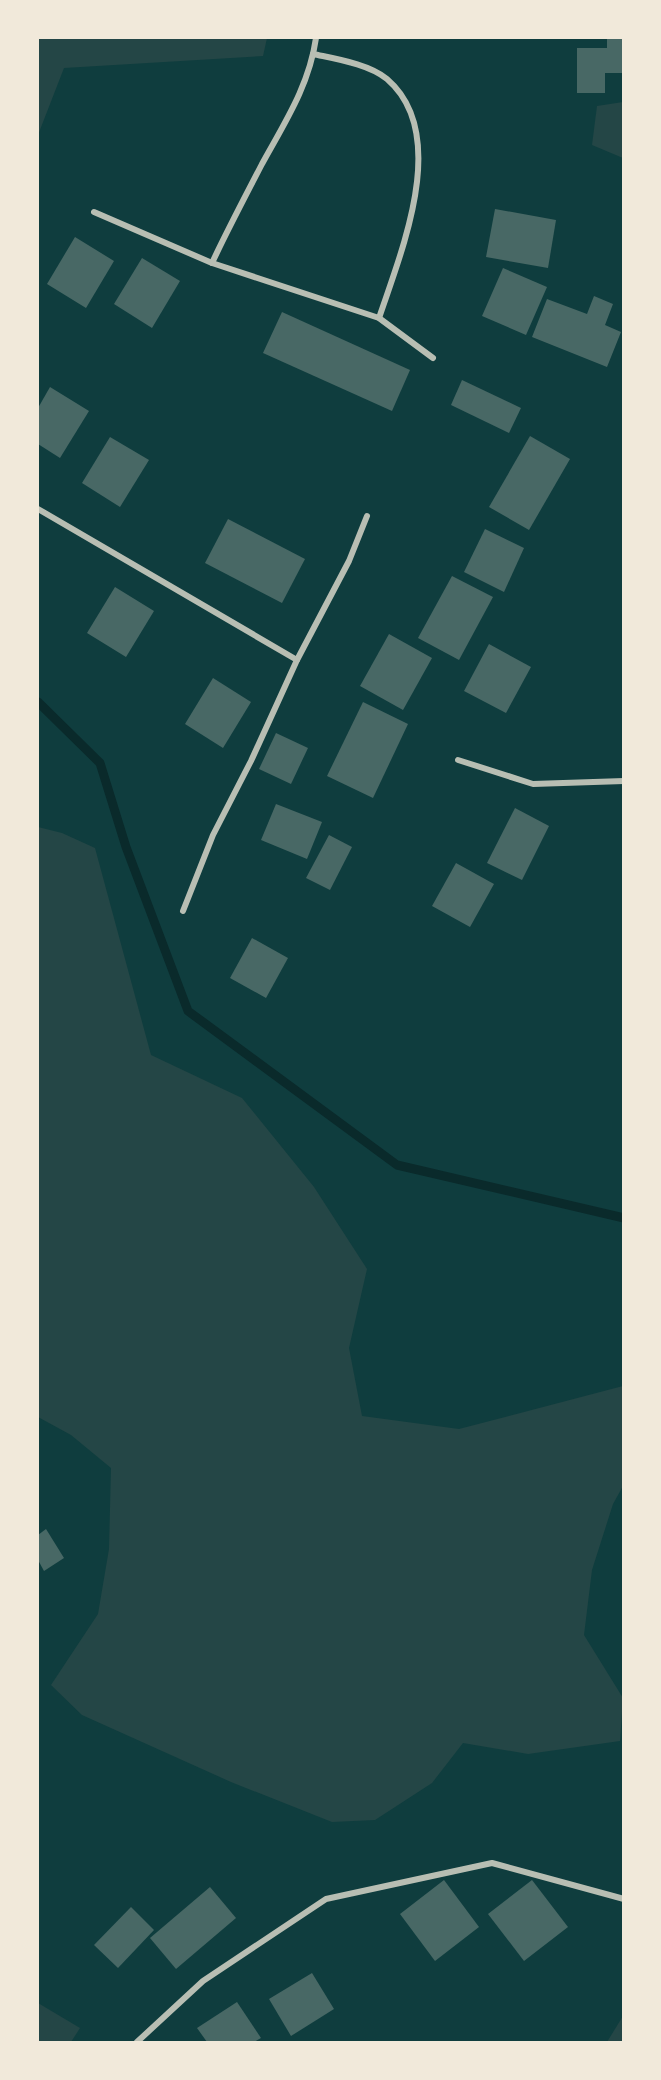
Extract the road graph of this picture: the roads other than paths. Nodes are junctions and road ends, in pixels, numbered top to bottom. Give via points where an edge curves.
1 (315, 38) edge
2 (314, 54) junction
3 (94, 213) dead end
4 (212, 263) junction
5 (380, 318) junction
6 (433, 358) dead end
7 (38, 508) edge
8 (367, 516) dead end
9 (297, 660) junction
10 (458, 760) dead end
11 (624, 781) edge
12 (183, 911) dead end
13 (624, 1899) edge
14 (137, 2043) edge

1 - 2 street
2 - 4 street via 303,90
2 - 5 street via 351,62 386,78 406,101 414,123 419,169 413,214
3 - 4 street
4 - 5 street
5 - 6 street
7 - 9 street
8 - 9 street via 349,561
9 - 12 street via 213,835
10 - 11 street via 533,784
13 - 14 street via 492,1863 326,1899 203,1981

